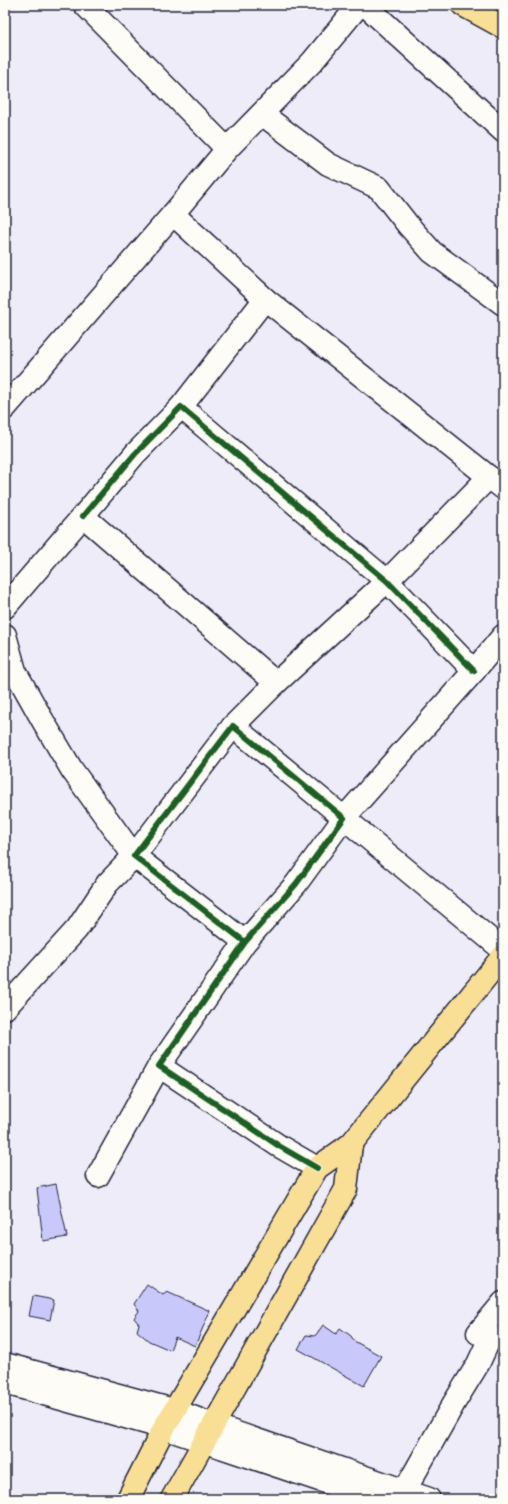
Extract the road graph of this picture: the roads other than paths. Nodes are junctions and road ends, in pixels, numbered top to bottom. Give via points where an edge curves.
1 (85, 5) edge
2 (359, 5) edge
3 (365, 5) edge
4 (463, 5) edge
5 (503, 27) edge
6 (262, 114) junction
7 (503, 131) edge
8 (227, 149) junction
9 (174, 214) junction
10 (264, 300) junction
11 (503, 304) edge
12 (181, 407) junction
13 (5, 408) edge
14 (496, 482) edge
15 (83, 516) junction
16 (387, 581) junction
17 (5, 607) edge
18 (5, 636) edge
19 (503, 636) edge
20 (474, 671) junction
21 (276, 683) junction
22 (233, 726) junction
23 (344, 818) junction
24 (134, 856) junction
25 (245, 942) junction
26 (503, 950) edge
27 (503, 956) edge
28 (5, 1008) edge
29 (159, 1066) junction
30 (351, 1144) junction
31 (317, 1168) junction
32 (98, 1176) dead end
33 (503, 1303) edge
34 (497, 1337) edge
35 (5, 1364) edge
36 (5, 1383) edge
37 (169, 1419) junction
38 (209, 1434) junction
39 (402, 1495) edge
40 (128, 1499) edge
41 (172, 1499) edge
42 (376, 1499) edge
43 (428, 1499) edge

1 - 8 street
2 - 6 street via 312,62
3 - 7 street
4 - 5 main road
6 - 8 street
6 - 11 street via 328,164 379,188 432,252
8 - 9 street
9 - 10 street
9 - 13 street
10 - 12 street
10 - 14 street
12 - 15 street via 135,454
12 - 16 street
14 - 16 street
15 - 17 street
15 - 21 street
16 - 20 street
16 - 21 street
18 - 24 street via 15,671 72,770
19 - 20 street
20 - 23 street
21 - 22 street
22 - 23 street
22 - 24 street
23 - 25 street via 296,884
23 - 26 street
24 - 25 street
24 - 28 street via 107,884 77,929
25 - 29 street
27 - 30 main road
29 - 31 street via 273,1142
29 - 32 street
30 - 31 main road
30 - 38 main road via 346,1189
31 - 37 main road
33 - 34 street via 478,1334
34 - 39 street via 454,1403
35 - 37 street
36 - 37 street
37 - 38 street
37 - 40 main road
38 - 39 street
38 - 41 main road
38 - 42 street
39 - 43 street

